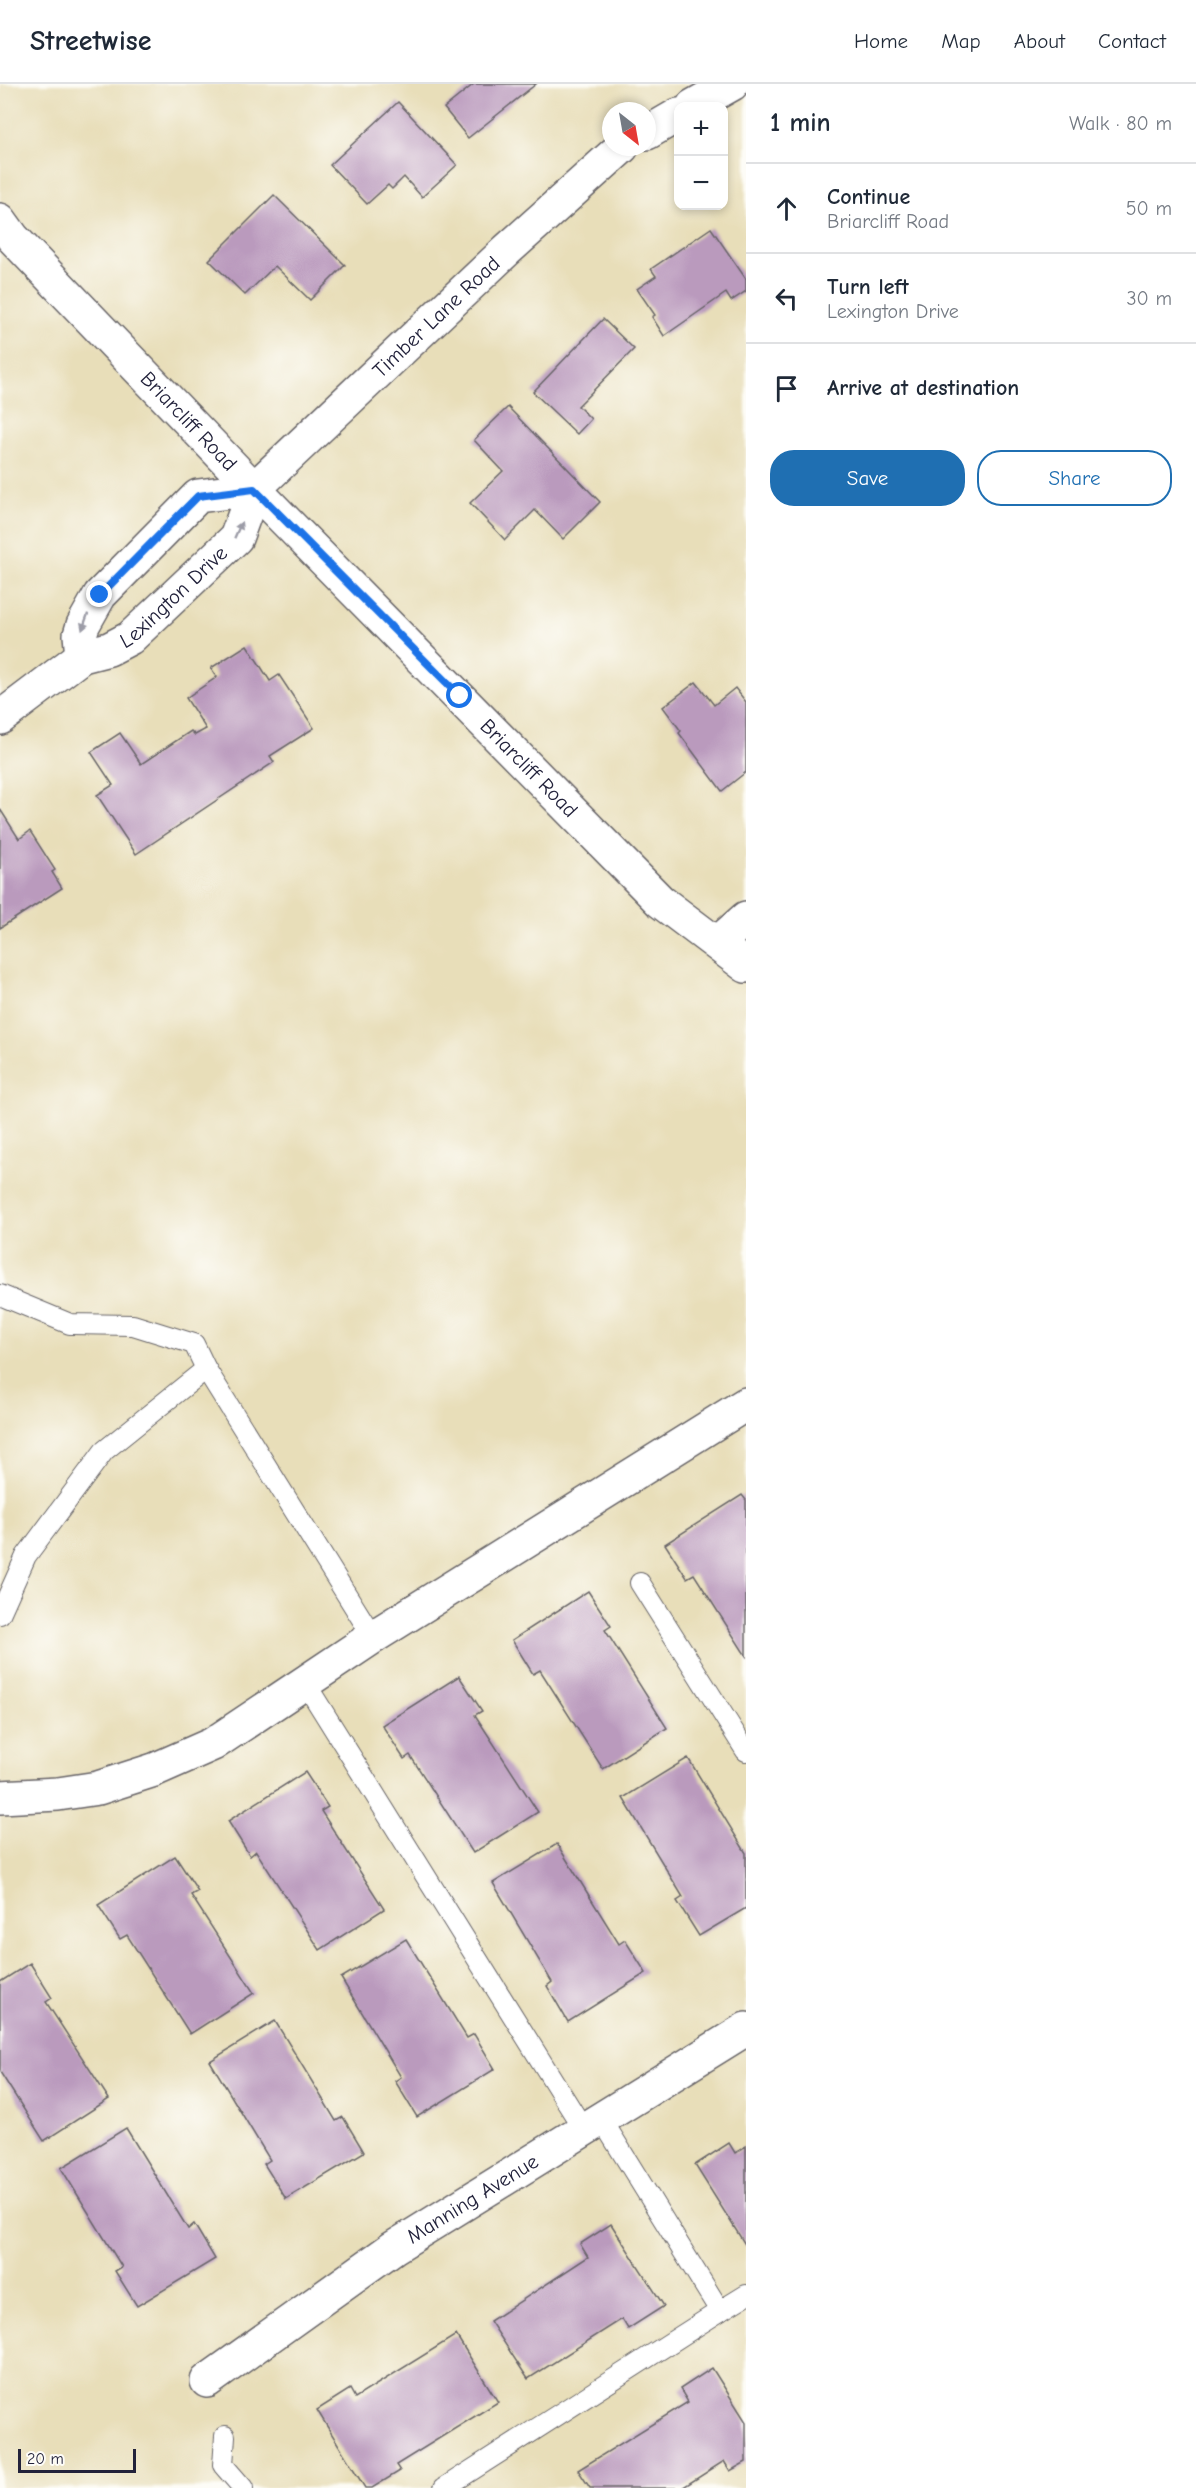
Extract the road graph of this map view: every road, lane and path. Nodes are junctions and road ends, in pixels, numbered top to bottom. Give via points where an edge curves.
1 (732, 84) edge
2 (700, 102) edge
3 (674, 117) edge
4 (656, 128) edge
5 (612, 156) edge
6 (0, 220) edge
7 (254, 489) junction
8 (82, 656) junction
9 (0, 718) edge
10 (746, 918) edge
11 (718, 943) junction
12 (746, 966) edge
13 (0, 1295) edge
14 (206, 1369) junction
15 (746, 1404) edge
16 (640, 1583) dead end
17 (0, 1614) edge
18 (373, 1637) junction
19 (304, 1681) junction
20 (746, 1751) edge
21 (0, 1797) edge
22 (746, 2029) edge
23 (593, 2125) junction
24 (746, 2295) edge
25 (720, 2311) junction
26 (207, 2381) dead end
27 (225, 2436) dead end
28 (243, 2488) edge
29 (444, 2488) edge

1 - 2 street
3 - 4 street
5 - 7 street, Timber Lane Road via 515,242
6 - 7 street, Briarcliff Road
8 -> 7 street, Lexington Drive via 130,638 232,542
7 -> 8 street, Lexington Drive via 198,496 100,595 80,635
7 - 11 street, Briarcliff Road via 660,901
8 - 9 street, Lexington Drive
10 - 11 street
11 - 12 street, Briarcliff Road
13 - 14 lane via 70,1324 133,1325 194,1344
14 - 17 lane via 104,1451 26,1556
14 - 18 lane
15 - 18 street
16 - 20 lane
18 - 19 street
19 - 21 street via 213,1744 154,1770 98,1788
19 - 23 lane
22 - 23 street, Manning Avenue
23 - 25 lane
23 - 26 street, Manning Avenue via 393,2248
24 - 25 lane
25 - 29 lane
27 - 28 lane via 223,2465

